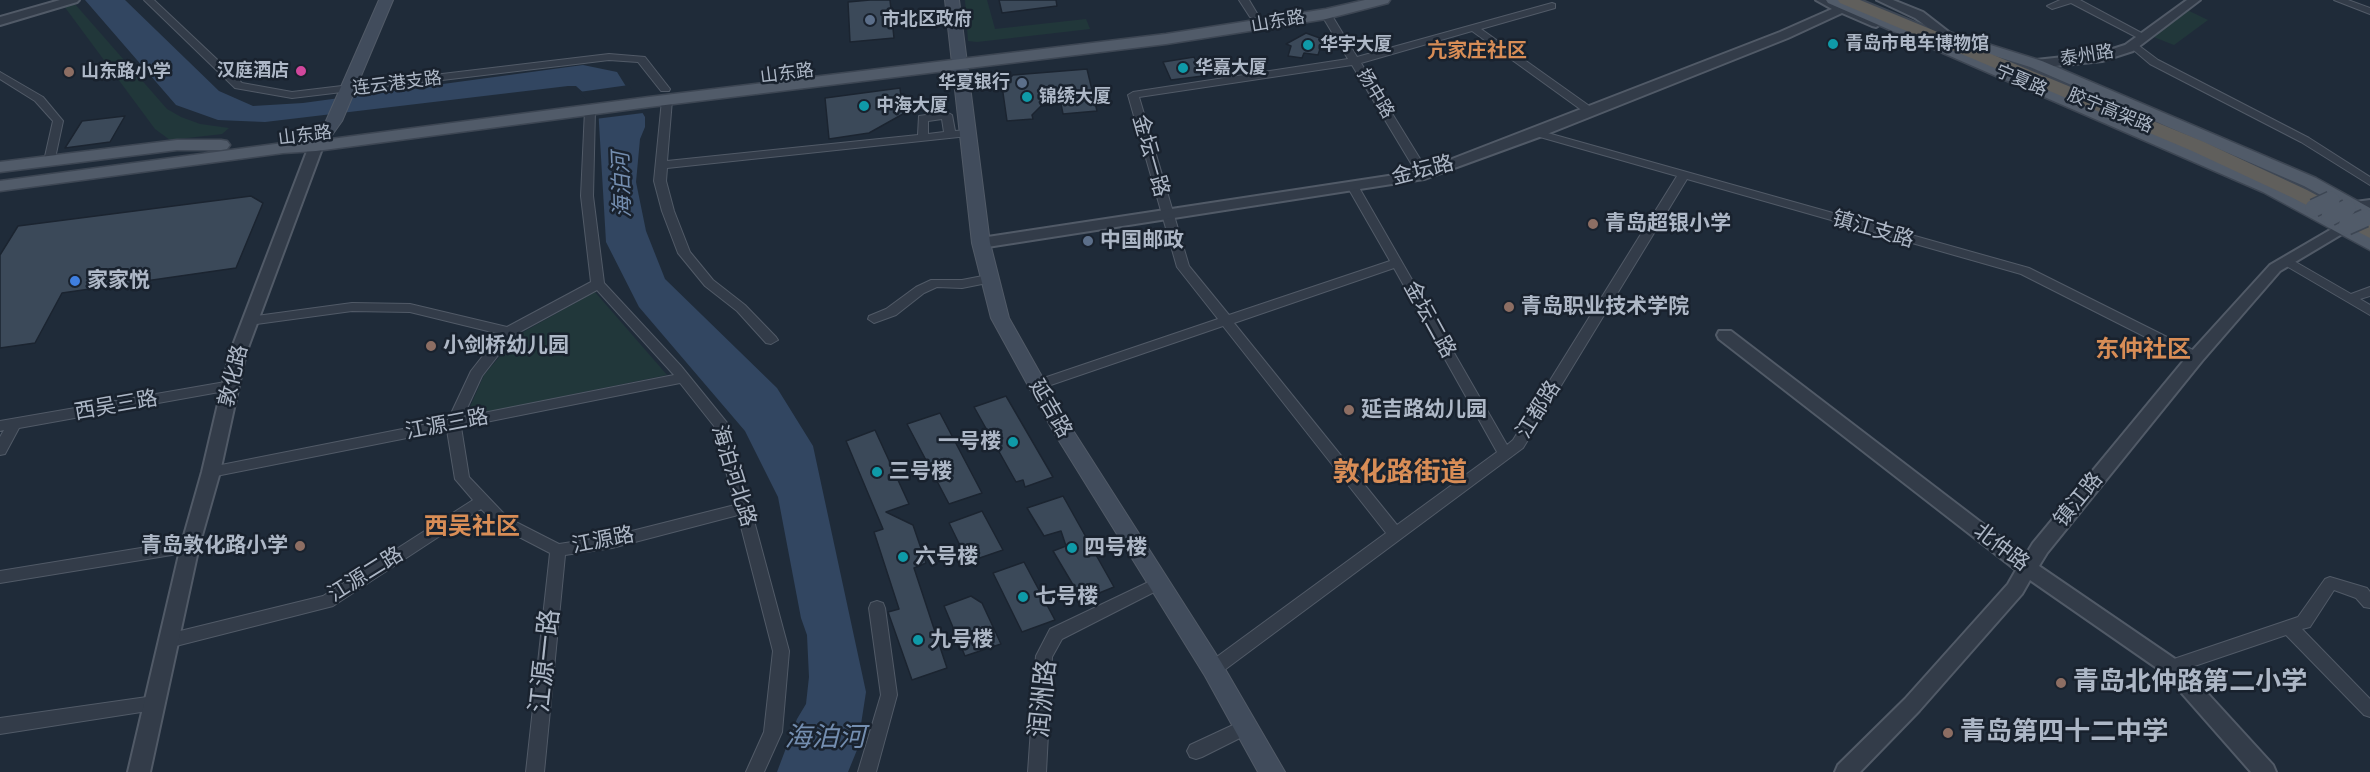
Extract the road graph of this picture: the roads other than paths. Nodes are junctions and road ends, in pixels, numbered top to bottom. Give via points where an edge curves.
1 (149, 0) edge
2 (386, 0) edge
3 (952, 0) edge
4 (1244, 0) edge
5 (1337, 0) edge
6 (1383, 0) edge
7 (1822, 0) edge
8 (1861, 0) edge
9 (1883, 0) edge
10 (2071, 0) edge
11 (2194, 0) edge
12 (2339, 0) edge
13 (68, 2) edge
14 (1840, 3) edge
15 (1552, 6) dead end
16 (2052, 6) dead end
17 (2370, 11) edge
18 (1326, 14) junction
19 (1254, 15) junction
20 (0, 21) edge
21 (1474, 28) junction
22 (2144, 37) junction
23 (1943, 41) junction
24 (2134, 45) junction
25 (959, 59) junction
26 (1355, 61) junction
27 (2036, 64) junction
28 (0, 75) edge
29 (347, 90) junction
30 (666, 94) junction
31 (586, 104) junction
32 (1591, 112) junction
33 (1537, 133) junction
34 (325, 134) junction
35 (959, 134) junction
36 (922, 138) junction
37 (236, 144) junction
38 (50, 161) junction
39 (662, 165) junction
40 (0, 167) edge
41 (1424, 175) junction
42 (0, 176) edge
43 (1683, 176) junction
44 (2370, 182) edge
45 (0, 186) edge
46 (1353, 186) junction
47 (0, 195) edge
48 (1166, 214) junction
49 (2350, 218) edge
50 (981, 243) junction
51 (2287, 261) junction
52 (1397, 263) junction
53 (988, 279) junction
54 (598, 284) junction
55 (2370, 291) edge
56 (2349, 298) junction
57 (2370, 311) edge
58 (874, 319) dead end
59 (1226, 320) junction
60 (249, 321) junction
61 (509, 332) junction
62 (1725, 335) dead end
63 (771, 340) dead end
64 (2196, 357) junction
65 (683, 378) junction
66 (1037, 385) junction
67 (231, 386) junction
68 (453, 424) junction
69 (7, 425) edge
70 (0, 450) edge
71 (1504, 454) junction
72 (211, 472) junction
73 (482, 501) junction
74 (744, 508) junction
75 (1396, 534) junction
76 (190, 546) junction
77 (558, 550) junction
78 (2028, 568) junction
79 (0, 577) edge
80 (1159, 584) junction
81 (2370, 602) edge
82 (877, 608) dead end
83 (2289, 627) junction
84 (168, 641) junction
85 (2171, 667) junction
86 (1213, 669) junction
87 (154, 703) junction
88 (2370, 710) edge
89 (0, 726) edge
90 (1246, 727) junction
91 (1196, 751) dead end
92 (139, 772) edge
93 (535, 772) edge
94 (755, 772) edge
95 (867, 772) edge
96 (1037, 772) edge
97 (1272, 772) edge
98 (1846, 772) edge
99 (2265, 772) edge

1 - 29 street, 连云港支路 via 239,86 292,95
2 - 29 main road, 敦化路
3 - 25 main road, 延吉路
4 - 19 street
5 - 19 main road, 山东路
6 - 18 main road, 山东路
7 - 14 street
8 - 23 highway, 胶宁高架路
9 - 23 street via 1919,15
10 - 16 street
10 - 22 street
11 - 22 street, 泰州路
12 - 17 street
13 - 20 street
14 - 23 main road, 宁夏路
14 - 32 street, 金坛路
14 - 49 highway, 胶宁高架路 via 2197,146
15 - 21 street, 金坛一路
18 - 25 main road, 山东路 via 1166,39
18 - 26 street, 扬中路
19 - 25 main road, 山东路
21 - 26 street, 金坛一路
21 - 32 street
22 - 24 street, 泰州路
23 - 27 main road, 宁夏路
23 - 49 main road, 宁夏路 via 2192,153
23 - 49 highway, 胶宁高架路 via 2215,148 2309,192
24 - 27 street, 泰州路 via 2102,57
24 - 44 street via 2154,62 2305,140
25 - 30 main road, 山东路
25 - 35 main road, 延吉路
26 - 41 street, 扬中路
26 - 48 street, 金坛一路 via 1133,95
27 - 49 main road, 宁夏路 via 2310,182
28 - 38 street via 39,99 58,121
29 - 30 street, 连云港支路 via 609,57 640,59
29 - 34 main road, 敦化路
30 - 31 main road, 山东路
30 - 39 street
31 - 34 main road, 山东路
31 - 54 street via 587,196
32 - 33 street, 金坛路
33 - 41 street, 金坛路
33 - 43 street, 镇江支路
34 - 37 main road, 山东路
34 - 45 main road, 山东路 via 283,148
34 - 47 main road, 山东路 via 281,156
34 - 60 street, 敦化路
35 - 36 street
35 - 36 street via 947,115 923,118
35 - 50 main road, 延吉路
36 - 39 street
37 - 38 main road, 山东路 via 177,145
37 - 42 main road, 山东路
38 - 40 main road, 山东路
39 - 63 street via 660,181 684,253 708,283
41 - 46 street, 金坛路
43 - 64 street, 镇江支路 via 2025,271
43 - 71 street, 江都路 via 1518,444
46 - 48 street, 金坛路
46 - 52 street, 金坛二路
48 - 50 street, 金坛路
48 - 59 street, 金坛一路 via 1183,267
49 - 51 street, 镇江路
50 - 53 main road, 延吉路
51 - 56 street
51 - 64 street, 镇江路 via 2275,268
52 - 59 street
52 - 71 street, 金坛二路
53 - 58 street via 962,284 935,283
53 - 66 main road, 延吉路 via 1000,318
54 - 61 street
54 - 65 street, 海泊河北路
55 - 56 street
56 - 57 street
59 - 66 street
59 - 75 street, 金坛一路
60 - 61 street via 352,307 410,308
60 - 67 street, 敦化路
61 - 68 street via 476,374
62 - 78 street, 北仲路
64 - 78 street, 镇江路 via 2040,548
65 - 68 street, 江源三路
65 - 74 street, 海泊河北路 via 721,424
66 - 80 main road, 延吉路
67 - 69 street, 西吴三路
67 - 72 street, 敦化路
68 - 72 street, 江源三路
68 - 73 street, 江源路 via 462,479
69 - 70 street
71 - 75 street, 江都路
72 - 76 street, 敦化路
73 - 77 street, 江源路 via 502,522
73 - 84 street, 江源二路 via 327,601
74 - 77 street, 江源路 via 612,542
74 - 94 street, 海泊河北路 via 781,651 773,732
75 - 86 street, 江都路
76 - 79 street
76 - 84 street, 敦化路
77 - 93 street, 江源一路
78 - 85 street, 北仲路
78 - 98 street, 镇江路 via 2015,589 1912,705
80 - 86 main road, 延吉路
80 - 96 street, 润洲路 via 1056,634 1044,656
81 - 83 street via 2361,593 2330,583 2304,622
82 - 95 street via 889,695
83 - 85 street
83 - 88 street
84 - 87 street, 敦化路
85 - 99 street, 北仲路
86 - 90 main road, 延吉路
87 - 89 street
87 - 92 street, 敦化路
90 - 91 street
90 - 97 main road, 延吉路

